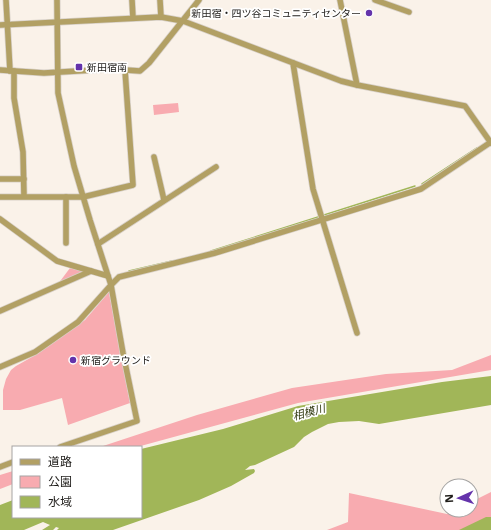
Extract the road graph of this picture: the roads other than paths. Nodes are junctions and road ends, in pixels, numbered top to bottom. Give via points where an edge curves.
1 (6, 0) edge
2 (57, 0) edge
3 (132, 0) edge
4 (160, 0) edge
5 (199, 0) edge
6 (340, 0) edge
7 (375, 0) edge
8 (409, 12) dead end
9 (161, 17) junction
10 (133, 18) junction
11 (183, 21) junction
12 (58, 22) junction
13 (0, 25) edge
14 (7, 25) junction
15 (293, 64) junction
16 (0, 70) edge
17 (125, 70) junction
18 (12, 71) junction
19 (58, 72) junction
20 (358, 85) junction
21 (491, 142) edge
22 (154, 157) dead end
23 (216, 167) dead end
24 (0, 179) edge
25 (24, 179) junction
26 (0, 196) edge
27 (24, 196) junction
28 (66, 196) junction
29 (83, 197) junction
30 (164, 200) junction
31 (0, 219) edge
32 (322, 219) junction
33 (66, 243) dead end
34 (98, 244) junction
35 (91, 271) junction
36 (108, 276) junction
37 (111, 285) junction
38 (0, 311) edge
39 (357, 333) dead end
40 (0, 368) edge
41 (63, 446) edge
42 (12, 462) edge
43 (0, 467) edge

1 - 14 street
2 - 12 street
3 - 10 street
4 - 9 street
5 - 11 street
6 - 20 street
7 - 8 street
9 - 10 street
9 - 11 street
10 - 12 street
11 - 15 street
11 - 17 street via 145,68 140,71
12 - 14 street
12 - 19 street
13 - 14 street
14 - 18 street
15 - 20 street
15 - 32 street via 312,182
16 - 18 street
17 - 19 street
17 - 29 street via 133,185
18 - 19 street
18 - 25 street
19 - 29 street via 58,93
20 - 21 street via 465,106
21 - 32 street via 420,189
22 - 30 street
23 - 30 street
24 - 25 street
25 - 27 street
26 - 27 street
27 - 28 street
28 - 29 street
28 - 33 street
29 - 34 street
30 - 34 street
31 - 35 street via 57,261
32 - 37 street via 215,253 120,277
32 - 39 street
34 - 36 street
35 - 36 street
35 - 38 street
36 - 37 street
37 - 40 street via 78,322 35,352
37 - 41 street via 137,421
42 - 43 street

